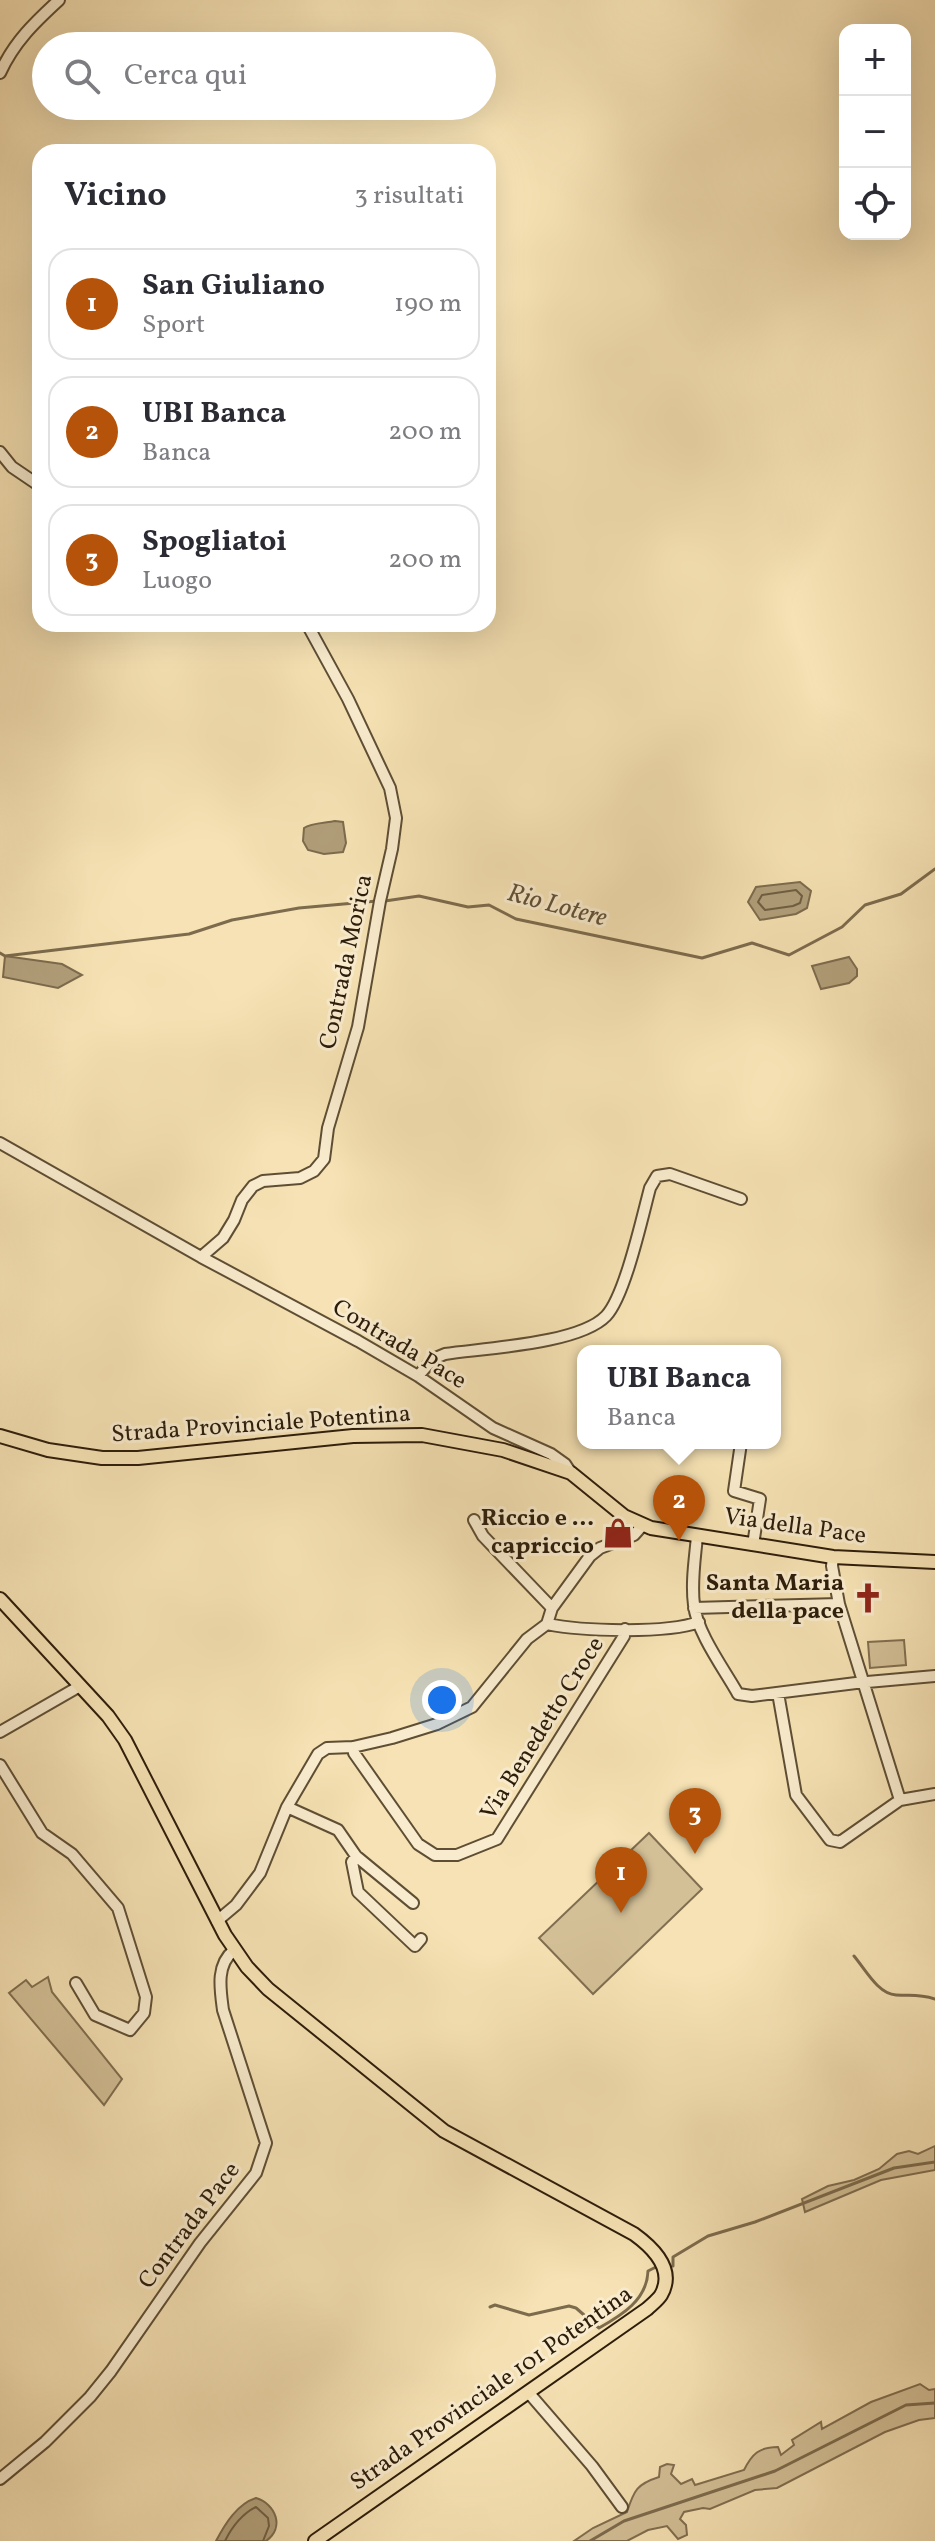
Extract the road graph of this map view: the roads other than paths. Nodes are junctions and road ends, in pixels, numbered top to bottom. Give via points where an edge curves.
1 (59, 0) edge
2 (0, 73) edge
3 (0, 452) edge
4 (32, 481) edge
5 (311, 632) edge
6 (0, 1143) edge
7 (741, 1199) dead end
8 (201, 1257) junction
9 (418, 1376) junction
10 (0, 1436) edge
11 (740, 1449) edge
12 (571, 1473) junction
13 (474, 1520) dead end
14 (642, 1526) junction
15 (697, 1536) junction
16 (753, 1545) junction
17 (833, 1557) junction
18 (935, 1562) edge
19 (0, 1599) edge
20 (839, 1604) junction
21 (552, 1608) junction
22 (694, 1608) junction
23 (699, 1622) junction
24 (547, 1624) junction
25 (625, 1629) junction
26 (935, 1676) edge
27 (862, 1682) junction
28 (80, 1686) junction
29 (778, 1693) junction
30 (0, 1732) edge
31 (353, 1747) junction
32 (0, 1765) edge
33 (935, 1794) edge
34 (900, 1800) junction
35 (287, 1807) junction
36 (356, 1856) junction
37 (413, 1903) dead end
38 (217, 1921) junction
39 (421, 1939) dead end
40 (234, 1950) junction
41 (76, 1983) dead end
42 (528, 2392) junction
43 (0, 2479) edge
44 (622, 2507) dead end
45 (315, 2541) edge

1 - 2 street via 22,35
3 - 4 street
5 - 8 street, Contrada Morica via 390,788 396,818 392,849 358,1027 324,1159 300,1178 253,1186 223,1238
6 - 8 street, Contrada Pace
7 - 9 street via 670,1174 657,1176 619,1296 606,1316 565,1337 445,1354
8 - 9 street, Contrada Pace
9 - 12 street, Contrada Pace via 493,1428 558,1459
10 - 12 main road, Strada Provinciale Potentina via 48,1450 138,1458 353,1436 422,1435 503,1450
11 - 16 street via 734,1491 760,1499
12 - 14 main road, Via della Pace
13 - 21 street
14 - 15 main road, Via della Pace
14 - 21 street via 634,1535 595,1552
15 - 16 main road, Via della Pace
15 - 22 street
16 - 17 main road, Via della Pace
17 - 18 main road, Via della Pace
17 - 20 street
19 - 28 main road
20 - 22 street
20 - 27 street
21 - 24 street
22 - 23 street
23 - 25 street
23 - 29 street via 738,1694
24 - 25 street
24 - 31 street via 527,1639 481,1698 461,1714
25 - 31 street, Via Benedetto Croce via 505,1827 487,1844 457,1855 435,1855 418,1844
26 - 27 street
27 - 29 street
27 - 34 street
28 - 30 street
28 - 38 main road via 125,1740
29 - 34 street via 796,1795 830,1840 840,1842
31 - 35 street via 327,1748 318,1754
32 - 41 street via 42,1833 72,1854 118,1908 146,1997 144,2013 130,2030 95,2015
33 - 34 street
35 - 36 street via 338,1830
35 - 38 street via 260,1873
36 - 37 street
36 - 39 street via 352,1862 358,1892 415,1946
38 - 40 main road
40 - 42 main road, Strada Provinciale 101 Potentina via 268,1989 444,2131 634,2234 656,2252 664,2271 661,2295
40 - 43 street, Contrada Pace via 221,1968 221,1995 266,2143 256,2173 97,2388
42 - 44 street
42 - 45 main road, Strada Provinciale 101 Potentina

